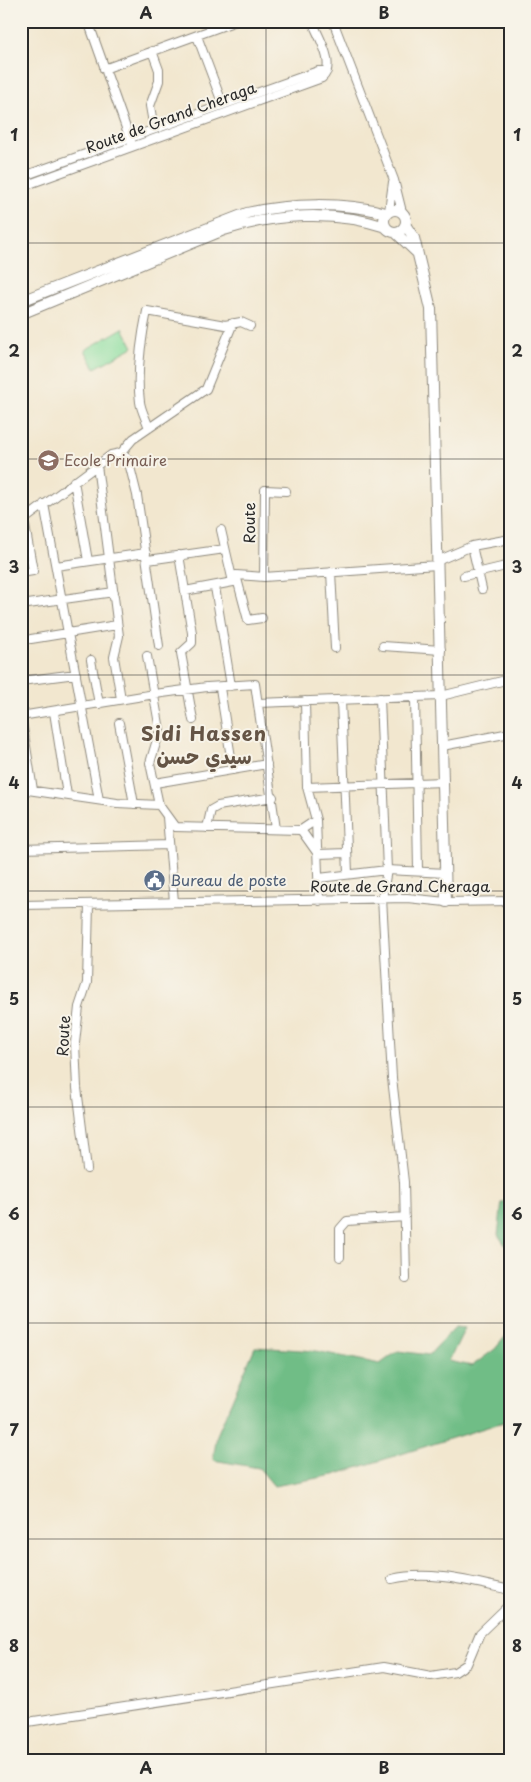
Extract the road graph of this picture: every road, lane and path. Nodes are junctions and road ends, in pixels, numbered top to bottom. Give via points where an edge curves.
1 (236, 21) edge
2 (312, 21) edge
3 (333, 21) edge
4 (89, 22) edge
5 (198, 36) junction
6 (152, 51) junction
7 (104, 70) junction
8 (327, 71) junction
9 (222, 105) junction
10 (154, 129) junction
11 (130, 137) junction
12 (133, 147) junction
13 (21, 177) edge
14 (394, 180) junction
15 (21, 187) edge
16 (387, 212) junction
17 (402, 212) junction
18 (406, 226) junction
19 (390, 230) junction
20 (418, 255) junction
21 (21, 301) edge
22 (21, 314) edge
23 (233, 323) junction
24 (250, 326) dead end
25 (149, 428) junction
26 (120, 453) junction
27 (97, 465) junction
28 (74, 481) junction
29 (286, 491) dead end
30 (44, 504) junction
31 (23, 521) edge
32 (221, 530) dead end
33 (510, 539) edge
34 (472, 546) junction
35 (225, 549) junction
36 (178, 555) junction
37 (147, 557) junction
38 (111, 558) junction
39 (88, 561) junction
40 (437, 563) junction
41 (510, 565) edge
42 (56, 566) junction
43 (332, 572) junction
44 (478, 572) junction
45 (21, 573) edge
46 (464, 576) dead end
47 (264, 577) junction
48 (215, 587) junction
49 (482, 589) dead end
50 (185, 591) junction
51 (114, 592) junction
52 (62, 599) junction
53 (21, 605) edge
54 (262, 618) dead end
55 (117, 625) junction
56 (68, 632) junction
57 (31, 639) dead end
58 (159, 646) dead end
59 (382, 646) dead end
60 (335, 648) dead end
61 (441, 650) junction
62 (148, 656) dead end
63 (91, 660) dead end
64 (76, 674) junction
65 (510, 679) edge
66 (21, 682) edge
67 (231, 686) junction
68 (220, 688) junction
69 (187, 690) junction
70 (155, 694) junction
71 (440, 696) junction
72 (415, 697) junction
73 (380, 698) junction
74 (121, 700) junction
75 (341, 700) junction
76 (305, 702) junction
77 (99, 704) junction
78 (258, 704) junction
79 (82, 707) junction
80 (54, 712) junction
81 (21, 716) edge
82 (193, 720) dead end
83 (119, 723) dead end
84 (510, 733) edge
85 (442, 746) junction
86 (267, 764) junction
87 (233, 770) junction
88 (442, 782) junction
89 (155, 783) junction
90 (416, 783) junction
91 (344, 786) junction
92 (383, 786) junction
93 (307, 787) junction
94 (21, 790) edge
95 (33, 790) junction
96 (67, 795) junction
97 (272, 797) junction
98 (99, 800) junction
99 (134, 804) junction
100 (159, 804) junction
101 (167, 816) junction
102 (316, 820) junction
103 (207, 828) junction
104 (276, 829) junction
105 (301, 830) junction
106 (169, 845) junction
107 (21, 849) edge
108 (348, 853) junction
109 (318, 854) junction
110 (387, 870) junction
111 (418, 870) junction
112 (348, 873) junction
113 (446, 873) junction
114 (319, 878) junction
115 (382, 898) junction
116 (320, 900) junction
117 (510, 901) edge
118 (174, 902) junction
119 (446, 902) junction
120 (89, 904) junction
121 (21, 905) edge
122 (88, 1169) dead end
123 (405, 1216) junction
124 (340, 1257) dead end
125 (406, 1279) dead end
126 (392, 1579) dead end
127 (510, 1590) edge
128 (510, 1604) edge
129 (21, 1723) edge

1 - 5 street
2 - 8 street via 328,61
3 - 14 street
4 - 7 street
5 - 6 street
5 - 9 street
6 - 7 street
6 - 10 street via 159,70 158,87 150,106
7 - 11 street
8 - 9 street via 318,71
8 - 12 street, Route de Grand Cheraga via 320,79
9 - 10 street
10 - 11 street
11 - 12 street
11 - 13 street
12 - 15 street, Route de Grand Cheraga
14 - 16 street
14 - 17 street
16 - 17 street via 396,209
16 - 19 street via 384,222
16 - 21 street via 313,206 247,213
17 - 18 street via 407,219
18 - 19 street
18 - 20 street via 414,236
19 - 20 street
19 - 22 street via 358,220 314,216 249,223 224,230
20 - 40 street via 431,308
23 - 24 street
23 - 25 street via 206,389
23 - 25 street via 225,325 148,311 139,377 140,403
25 - 26 street
26 - 27 street via 111,454
26 - 37 street via 128,459 131,469
27 - 28 street
27 - 38 street
28 - 30 street
28 - 39 street
29 - 47 street, Route via 265,490
30 - 31 street
30 - 42 street
31 - 45 street via 33,571
32 - 35 street
33 - 34 street
34 - 40 street
34 - 44 street
35 - 36 street
35 - 48 street via 233,582
36 - 37 street
36 - 50 street
37 - 38 street
37 - 58 street
38 - 39 street
38 - 51 street
39 - 42 street
40 - 43 street
40 - 61 street
41 - 44 street
42 - 52 street
43 - 47 street
43 - 60 street
44 - 46 street
44 - 49 street
47 - 54 street via 236,575 248,620
48 - 50 street
48 - 67 street
50 - 69 street via 192,633 192,643 181,653
51 - 52 street
51 - 55 street
52 - 53 street
52 - 56 street
55 - 56 street
55 - 74 street via 119,636 114,657
56 - 57 street
56 - 64 street
59 - 61 street
61 - 71 street
62 - 70 street
63 - 77 street
64 - 66 street
64 - 79 street
65 - 71 street
67 - 68 street
67 - 78 street via 255,684
68 - 69 street
68 - 87 street
69 - 70 street
69 - 82 street
70 - 74 street
70 - 89 street via 160,730 150,763
71 - 72 street
71 - 85 street
72 - 73 street
72 - 90 street
73 - 75 street
73 - 92 street
74 - 77 street
75 - 76 street
75 - 91 street
76 - 78 street
76 - 93 street
77 - 79 street
78 - 86 street
79 - 80 street
79 - 98 street
80 - 81 street
80 - 96 street
81 - 95 street
83 - 99 street
84 - 85 street
85 - 88 street
86 - 87 street
86 - 97 street
87 - 89 street
88 - 90 street
88 - 113 street
89 - 100 street
90 - 92 street
90 - 111 street
91 - 92 street
91 - 93 street
91 - 108 street
92 - 110 street
93 - 102 street
94 - 95 street
95 - 96 street
96 - 98 street
97 - 103 street via 218,806 211,810
97 - 104 street
98 - 99 street
99 - 100 street
100 - 101 street
101 - 103 street via 175,827
101 - 106 street
102 - 105 street
102 - 109 street
103 - 104 street
104 - 105 street
105 - 109 street
106 - 107 street
106 - 118 street
108 - 109 street
108 - 112 street
109 - 114 street
110 - 111 street
110 - 112 street
110 - 115 street
111 - 113 street
112 - 114 street
113 - 119 street
114 - 116 street
115 - 116 street, Route de Grand Cheraga
115 - 119 street, Route de Grand Cheraga
115 - 123 street via 392,1078
116 - 118 street, Route de Grand Cheraga
117 - 119 street, Route de Grand Cheraga
118 - 120 street, Route de Grand Cheraga
120 - 121 street, Route de Grand Cheraga
120 - 122 street, Route via 87,983 79,1007 75,1043 77,1088
123 - 124 street via 347,1221 340,1230
123 - 125 street
126 - 127 street via 429,1575
128 - 129 street via 480,1633 467,1664 455,1672 431,1676 384,1667

